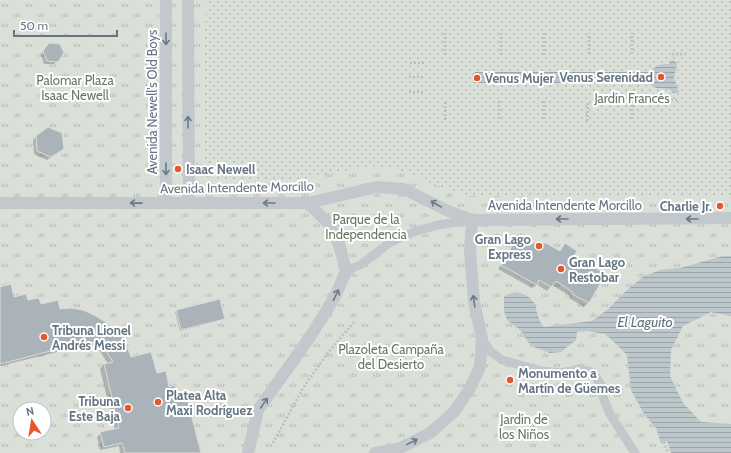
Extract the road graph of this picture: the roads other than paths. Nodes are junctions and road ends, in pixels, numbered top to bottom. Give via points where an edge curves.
1 (166, 0) edge
2 (188, 0) edge
3 (0, 203) edge
4 (166, 203) junction
5 (189, 203) junction
6 (308, 203) junction
7 (731, 218) edge
8 (472, 220) junction
9 (346, 271) junction
10 (482, 339) junction
11 (248, 453) edge
12 (375, 453) edge
13 (635, 453) edge

1 -> 4 street, Avenida Newell's Old Boys
5 -> 2 street
4 -> 3 street, Avenida Intendente Morcillo
4 - 5 street, Avenida Intendente Morcillo
6 -> 5 street, Avenida Intendente Morcillo
8 -> 6 street, Avenida Intendente Morcillo via 404,189 377,187
6 - 9 street via 329,224 339,244
7 -> 8 street, Avenida Intendente Morcillo
8 - 9 street via 416,231 389,243 362,264
10 -> 8 street via 473,295 470,251
11 -> 9 street via 258,410 327,310
12 -> 10 street via 398,449 430,433 454,412 480,367
10 - 13 street via 490,351 502,360 541,371 561,373 580,369 592,372 600,383 610,414

